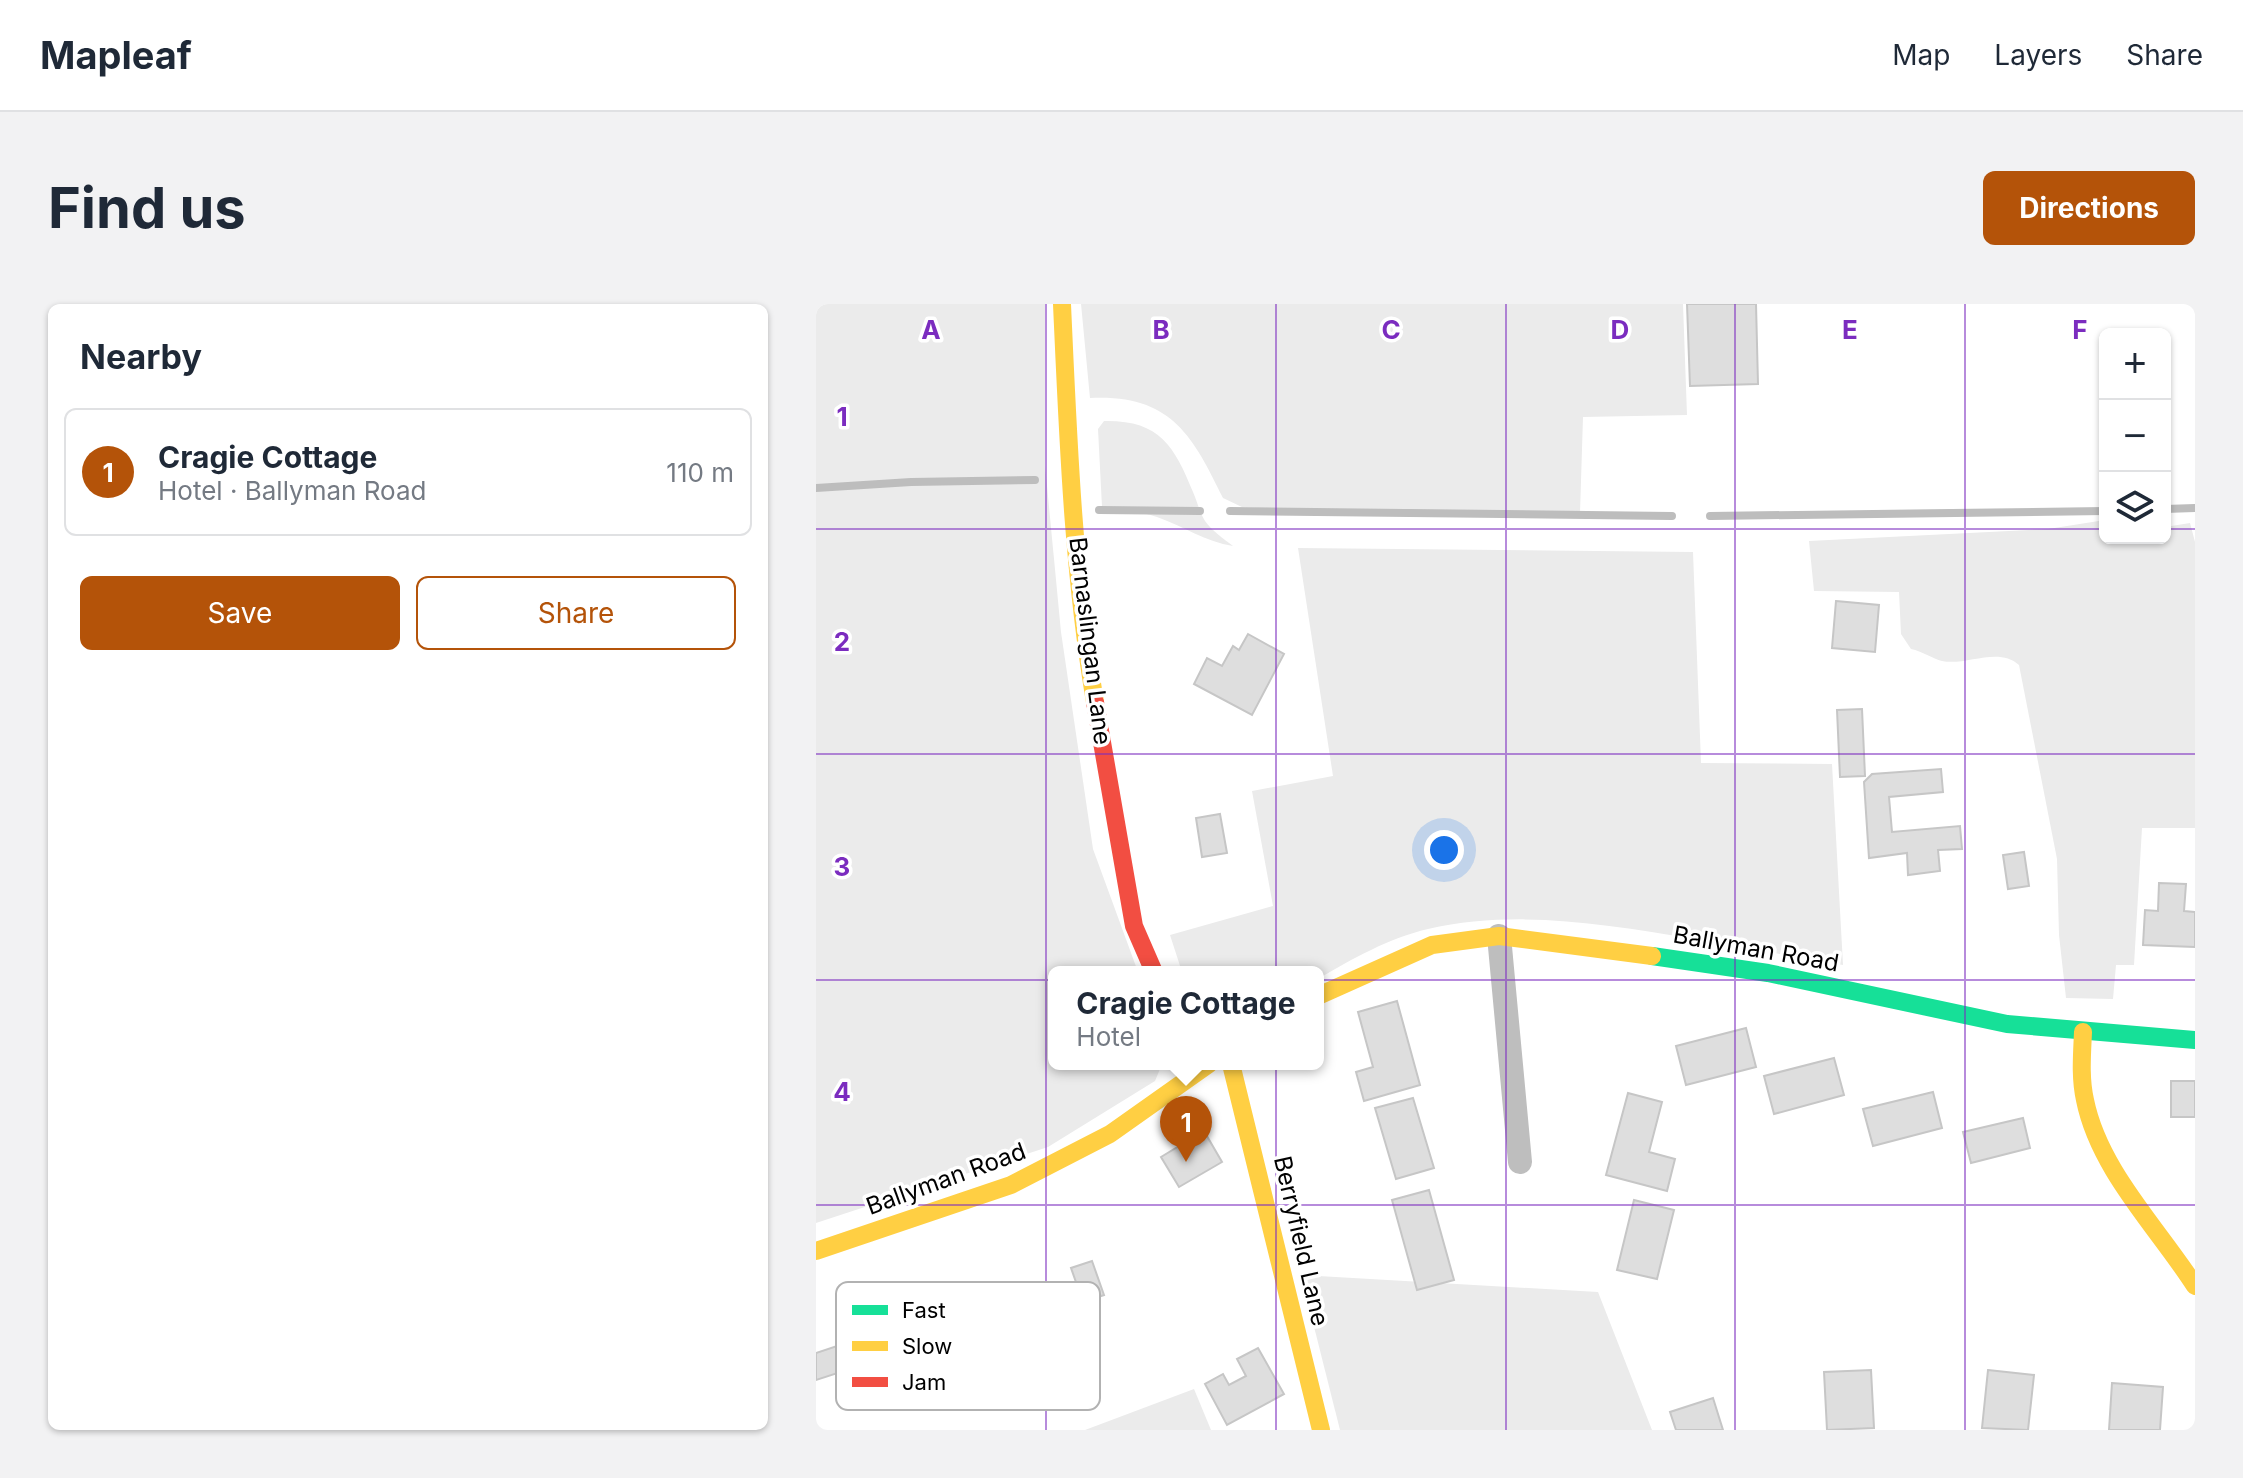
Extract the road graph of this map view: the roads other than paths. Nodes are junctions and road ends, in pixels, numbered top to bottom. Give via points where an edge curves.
1 (1062, 304) edge
2 (1499, 936) junction
3 (1151, 966) edge
4 (1324, 993) edge
5 (2083, 1032) junction
6 (2195, 1040) edge
7 (1196, 1070) edge
8 (1232, 1070) edge
9 (1520, 1162) dead end
10 (816, 1251) edge
11 (2195, 1286) edge
12 (1321, 1430) edge

1 - 3 street, Barnaslingan Lane via 1071,492 1089,666 1134,926
2 - 4 street, Ballyman Road via 1432,945
2 - 5 street, Ballyman Road via 1768,973 2007,1024
2 - 9 street
5 - 6 street, Ballyman Road
5 - 11 street via 2088,1112 2112,1164
7 - 10 street, Ballyman Road via 1110,1134 1011,1185
8 - 12 street, Berryfield Lane

